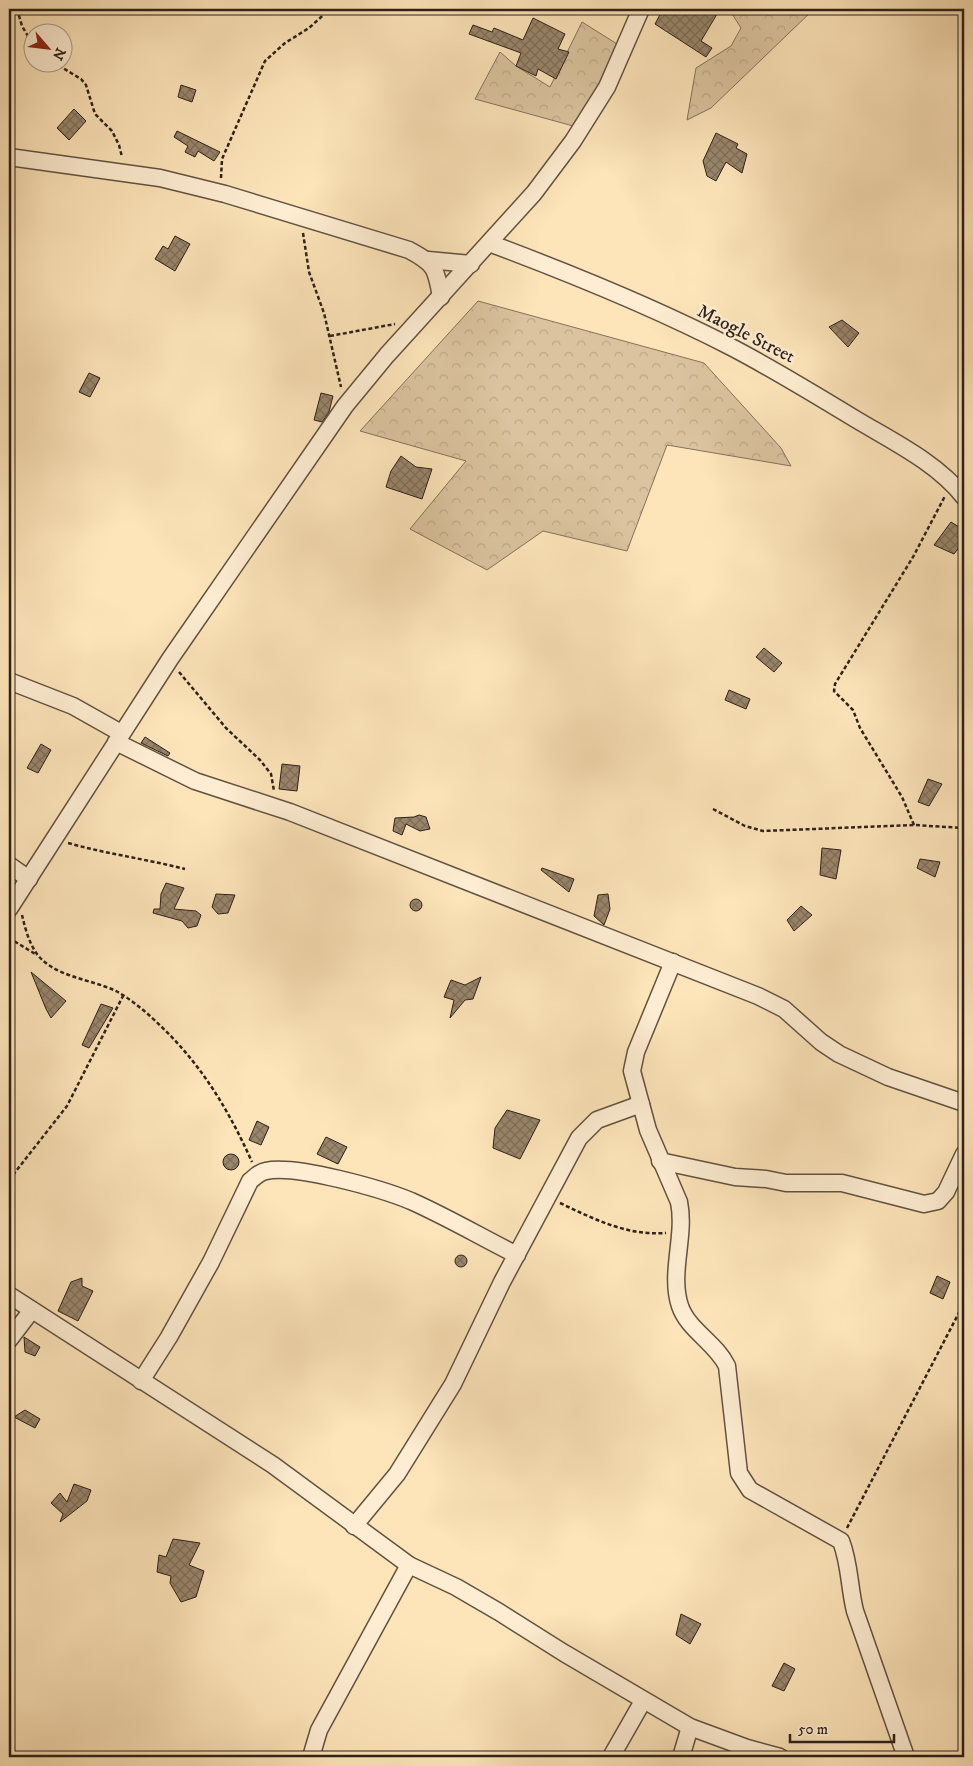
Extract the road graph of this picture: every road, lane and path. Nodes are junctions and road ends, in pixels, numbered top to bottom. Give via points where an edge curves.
1 (17, 9) edge
2 (330, 9) edge
3 (641, 9) edge
4 (22, 26) edge
5 (69, 72) edge
6 (9, 157) edge
7 (125, 173) junction
8 (225, 194) junction
9 (302, 219) junction
10 (489, 242) junction
11 (428, 260) junction
12 (471, 264) junction
13 (441, 297) junction
14 (421, 319) junction
15 (330, 336) junction
16 (345, 406) junction
17 (951, 484) junction
18 (964, 497) edge
19 (170, 659) junction
20 (9, 681) edge
21 (118, 738) junction
22 (275, 807) junction
23 (713, 809) dead end
24 (914, 825) junction
25 (964, 828) edge
26 (55, 840) junction
27 (9, 865) edge
28 (185, 870) dead end
29 (29, 879) junction
30 (13, 903) edge
31 (9, 938) edge
32 (37, 955) junction
33 (673, 962) junction
34 (123, 996) junction
35 (964, 1103) edge
36 (641, 1104) junction
37 (964, 1154) edge
38 (660, 1162) junction
39 (257, 1174) junction
40 (9, 1180) edge
41 (546, 1197) junction
42 (680, 1232) junction
43 (516, 1255) junction
44 (9, 1295) edge
45 (964, 1304) edge
46 (32, 1310) junction
47 (9, 1340) edge
48 (141, 1380) junction
49 (354, 1526) junction
50 (841, 1541) junction
51 (409, 1565) junction
52 (643, 1700) junction
53 (690, 1727) junction
54 (311, 1757) edge
55 (611, 1757) edge
56 (681, 1757) edge
57 (780, 1757) edge
58 (906, 1757) edge

1 - 4 path
2 - 8 path via 309,28 285,42 266,61 222,159
3 - 10 street via 607,87 573,142 534,193
5 - 7 path via 86,85 95,114 116,138
6 - 7 street
7 - 8 street
8 - 9 street
9 - 11 street via 402,248
9 - 15 path via 309,272
10 - 12 street
10 - 17 street, Maogle Street via 648,307 732,347 920,458
11 - 12 street
11 - 13 street via 435,270
12 - 13 street
13 - 14 street
14 - 15 path
14 - 16 street
15 - 16 path
16 - 19 street
17 - 18 street, Maogle Street
17 - 24 path via 913,557 834,690 853,710 860,728 902,797
19 - 21 street
19 - 22 path via 200,699 271,774
20 - 21 street via 73,706
21 - 22 street via 195,781
21 - 26 street
22 - 33 street
23 - 24 path via 745,826 763,831
24 - 25 path
26 - 28 path
26 - 29 street
27 - 29 street
29 - 30 street
30 - 32 path
31 - 32 path
32 - 34 path via 53,968 95,982
33 - 35 street via 784,1009 839,1054 888,1077
33 - 36 street via 636,1052 632,1071
34 - 39 path via 148,1014 200,1068 224,1106
34 - 40 path via 67,1106
36 - 38 street
36 - 41 street via 597,1120 579,1138
37 - 38 street via 946,1192 938,1201 924,1204 842,1184 786,1183 735,1177
38 - 42 street via 679,1202 682,1214
39 - 43 street via 266,1170 289,1170 410,1201
39 - 48 street via 250,1181 211,1262 169,1337
41 - 42 path via 628,1231
41 - 43 street
42 - 50 street via 677,1288 680,1305 686,1317 723,1357 727,1366 740,1473 750,1490
43 - 49 street via 453,1384 422,1438
44 - 46 street
45 - 50 path
46 - 47 street
46 - 48 street
48 - 49 street via 273,1465
49 - 51 street
50 - 58 street via 847,1557 855,1611
51 - 52 street via 456,1587
51 - 54 street via 319,1730
52 - 53 street
52 - 55 street
53 - 56 street
53 - 57 street

